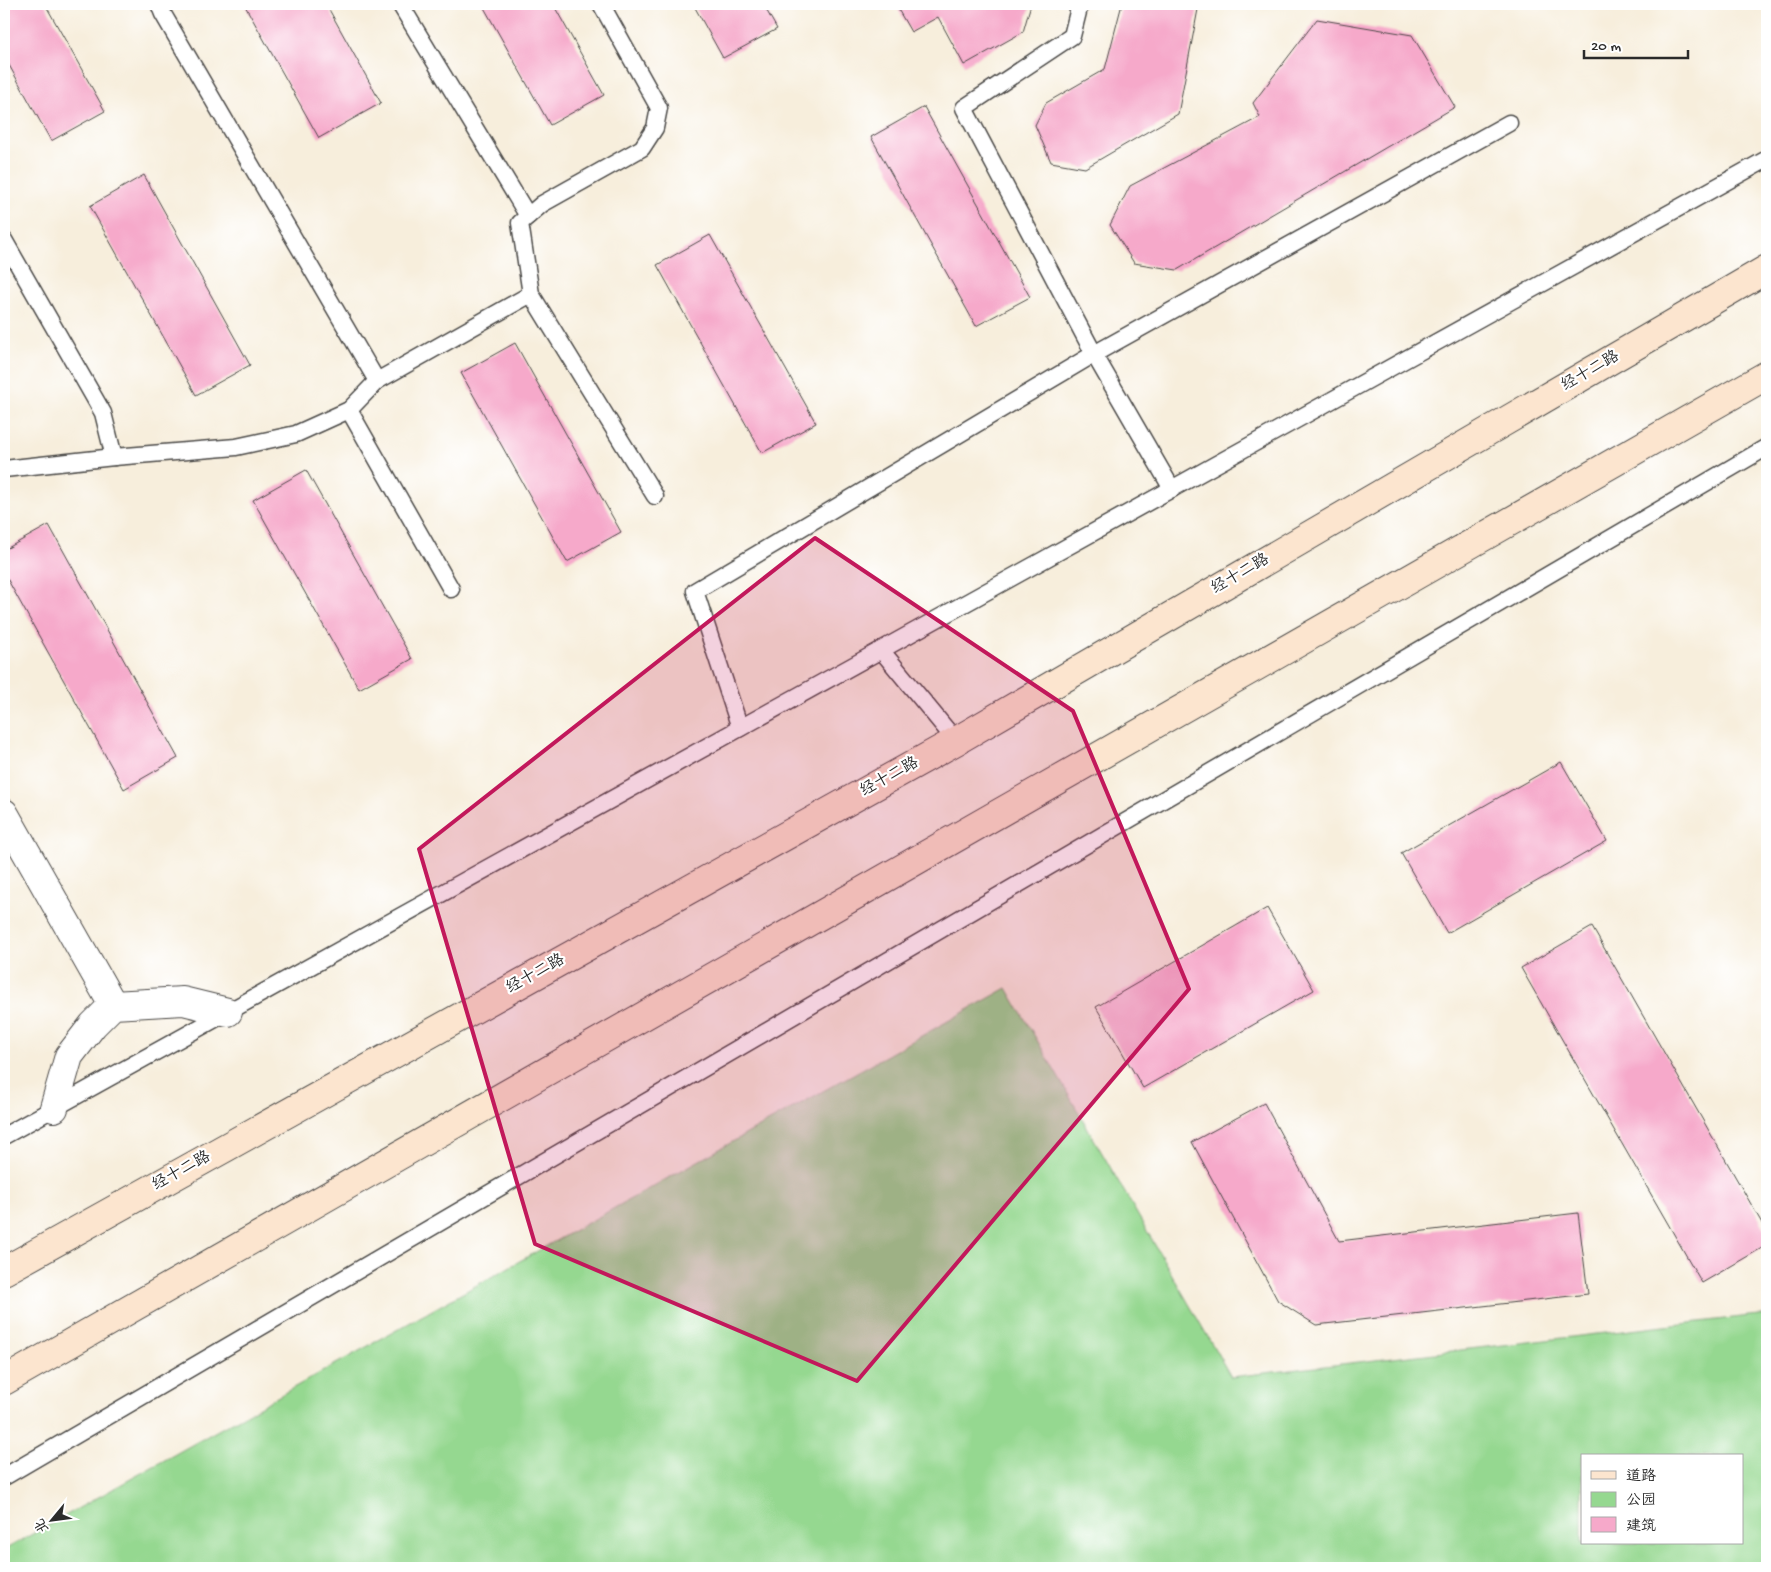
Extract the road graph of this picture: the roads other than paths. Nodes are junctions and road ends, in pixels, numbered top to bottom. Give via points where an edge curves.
1 (160, 4) edge
2 (400, 4) edge
3 (601, 4) edge
4 (1080, 4) edge
5 (1509, 124) dead end
6 (1767, 159) edge
7 (528, 216) junction
8 (4, 240) edge
9 (1767, 269) edge
10 (531, 294) junction
11 (1094, 354) junction
12 (1767, 375) edge
13 (377, 381) junction
14 (349, 410) junction
15 (1767, 447) edge
16 (114, 457) junction
17 (4, 469) edge
18 (1172, 489) junction
19 (655, 496) dead end
20 (451, 589) dead end
21 (881, 650) junction
22 (740, 728) junction
23 (956, 741) junction
24 (4, 813) edge
25 (113, 1005) junction
26 (228, 1012) junction
27 (54, 1108) junction
28 (4, 1136) edge
29 (4, 1271) edge
30 (4, 1381) edge
31 (4, 1477) edge

1 - 13 lane via 168,23
2 - 7 lane
3 - 7 lane via 659,108 655,128 642,148 542,204
4 - 11 lane via 1072,36 964,108
5 - 11 lane
6 - 18 lane
7 - 10 lane via 520,223
8 - 16 lane via 103,413
9 - 23 main road, 经十二路
10 - 13 lane
10 - 19 lane
11 - 18 lane
11 - 22 lane via 695,592
12 - 30 main road
13 - 14 lane
14 - 16 lane via 296,434 236,447
14 - 20 lane
15 - 31 lane
16 - 17 lane
18 - 21 lane
21 - 22 lane
21 - 23 lane
22 - 26 lane
23 - 29 main road, 经十二路
24 - 25 street
25 - 26 street via 183,1001
25 - 27 street via 70,1056
26 - 27 lane
27 - 28 lane

